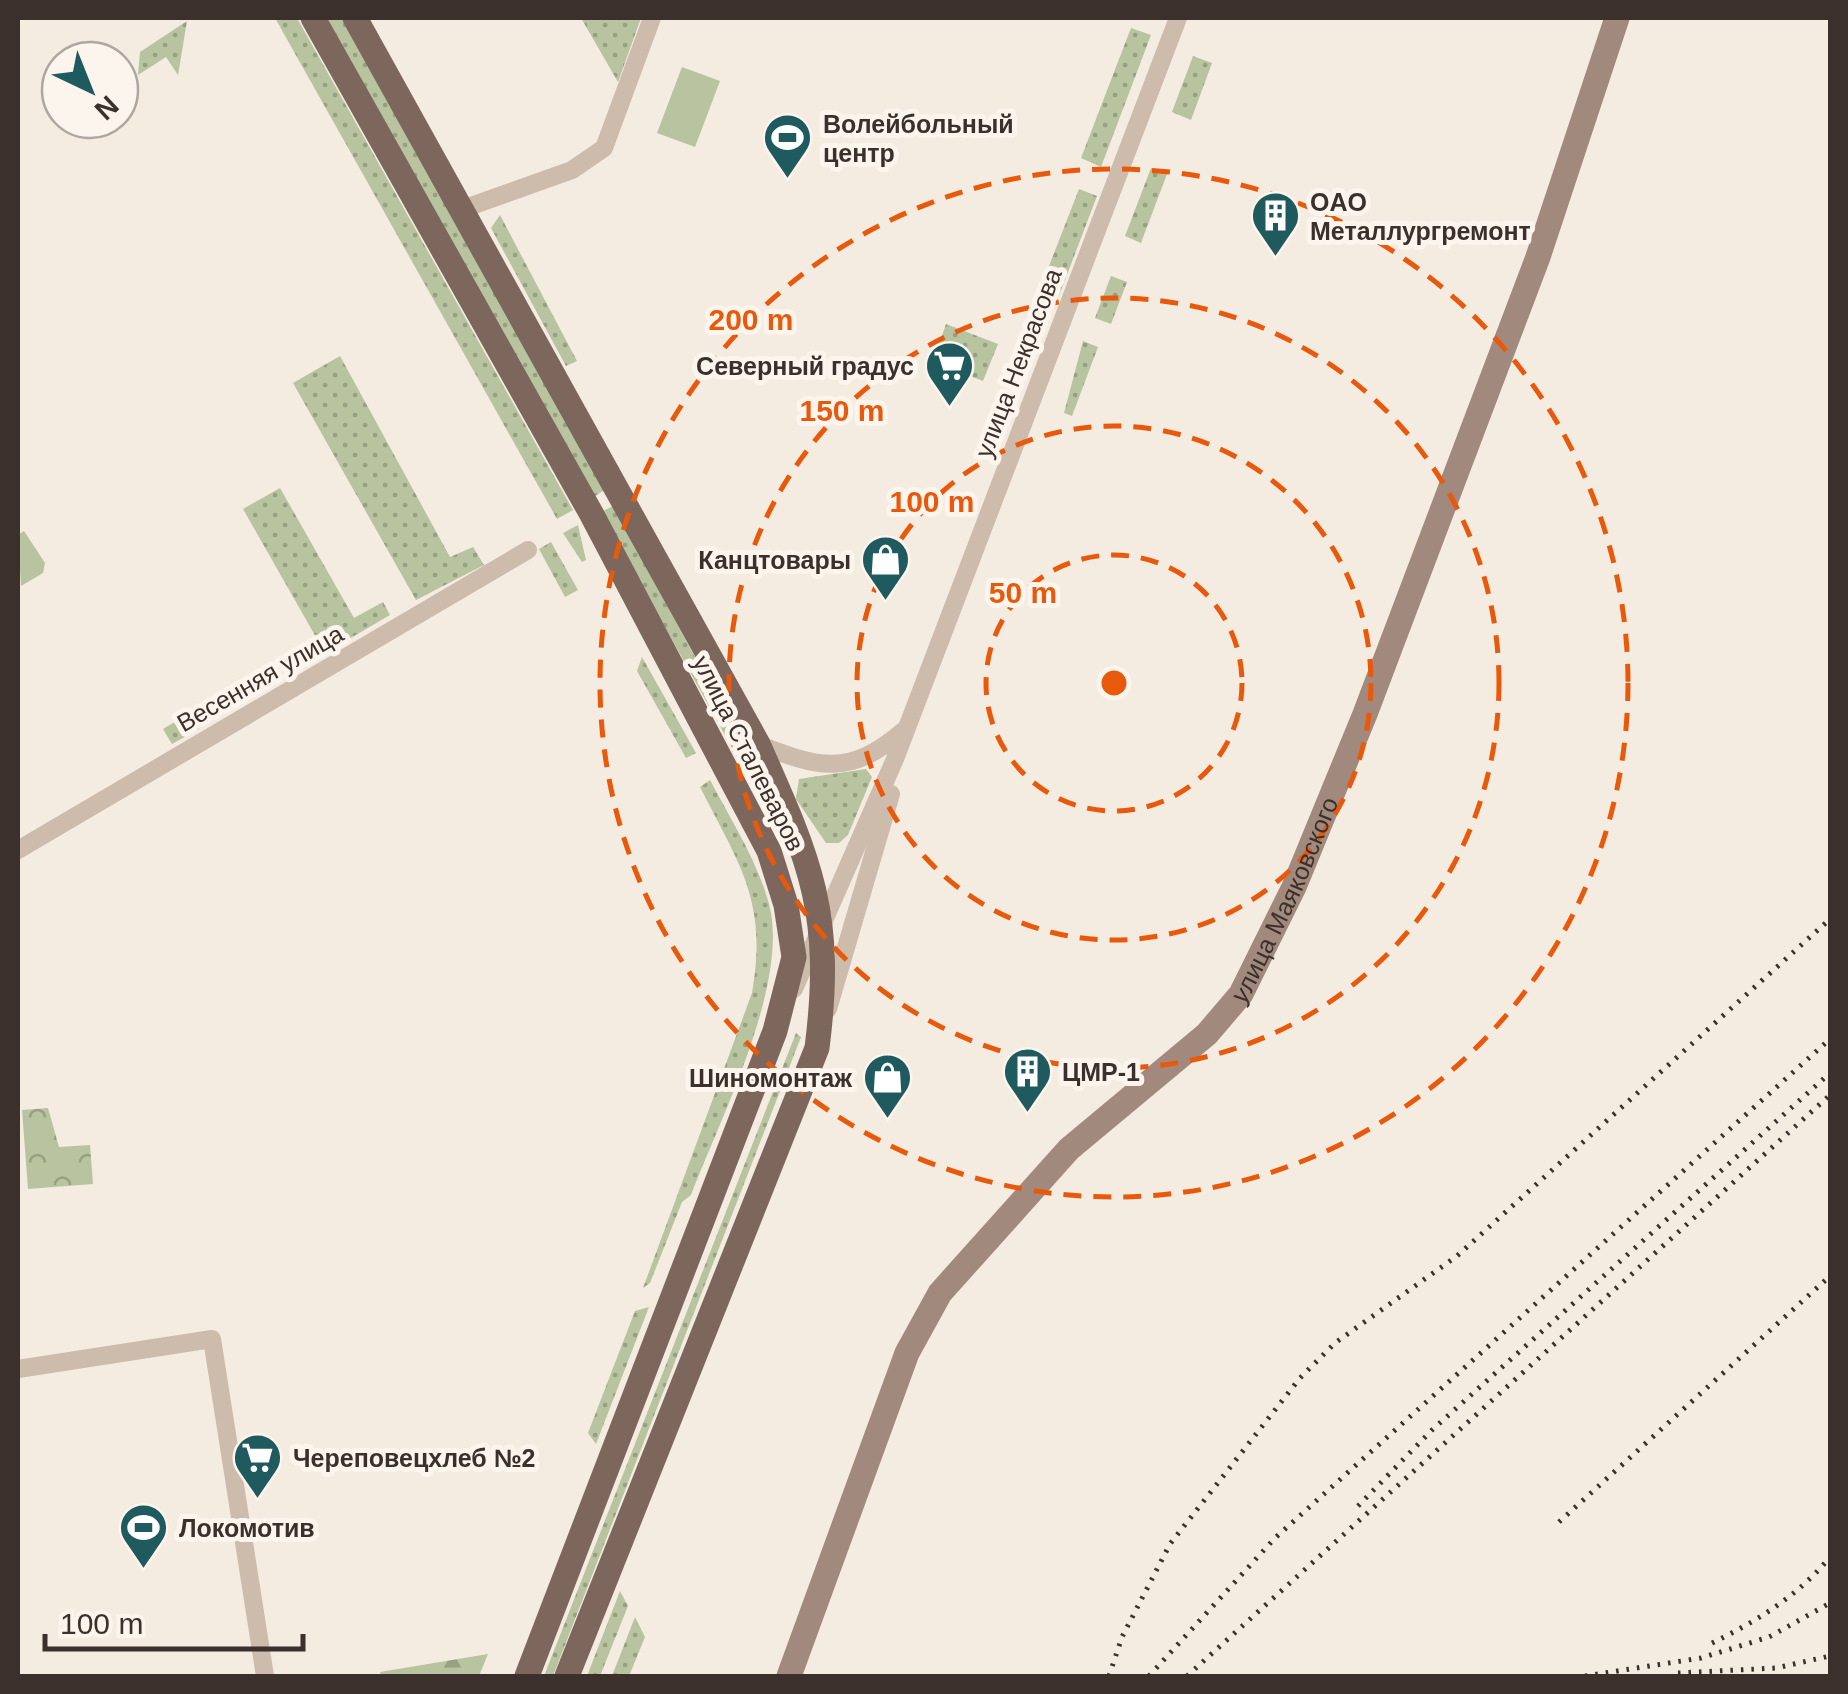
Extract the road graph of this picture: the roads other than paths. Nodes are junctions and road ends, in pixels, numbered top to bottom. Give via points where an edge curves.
1 (313, 18) edge
2 (354, 18) edge
3 (652, 18) edge
4 (1178, 18) edge
5 (1616, 18) edge
6 (460, 210) junction
7 (528, 550) dead end
8 (908, 728) junction
9 (758, 744) junction
10 (18, 850) edge
11 (823, 927) junction
12 (775, 1031) junction
13 (817, 1048) junction
14 (18, 1369) edge
15 (265, 1676) edge
16 (527, 1676) edge
17 (568, 1676) edge
18 (789, 1676) edge

1 - 12 main road, улица Сталеваров via 590,513 769,852 794,957
2 - 6 main road, улица Сталеваров
3 - 6 street via 604,148 572,170
4 - 8 street, улица Некрасова
5 - 18 main road, улица Маяковского via 1538,257 1365,714 1242,994 1207,1034 1042,1174 940,1293 907,1352
6 - 9 main road, улица Сталеваров
7 - 10 street, Весенняя улица
8 - 9 street via 882,750 844,764 810,764
8 - 11 street
8 - 13 street
9 - 11 main road, улица Сталеваров via 799,836
11 - 12 street
11 - 13 main road, улица Сталеваров
12 - 16 main road, улица Сталеваров
13 - 17 main road, улица Сталеваров
14 - 15 street via 212,1339

